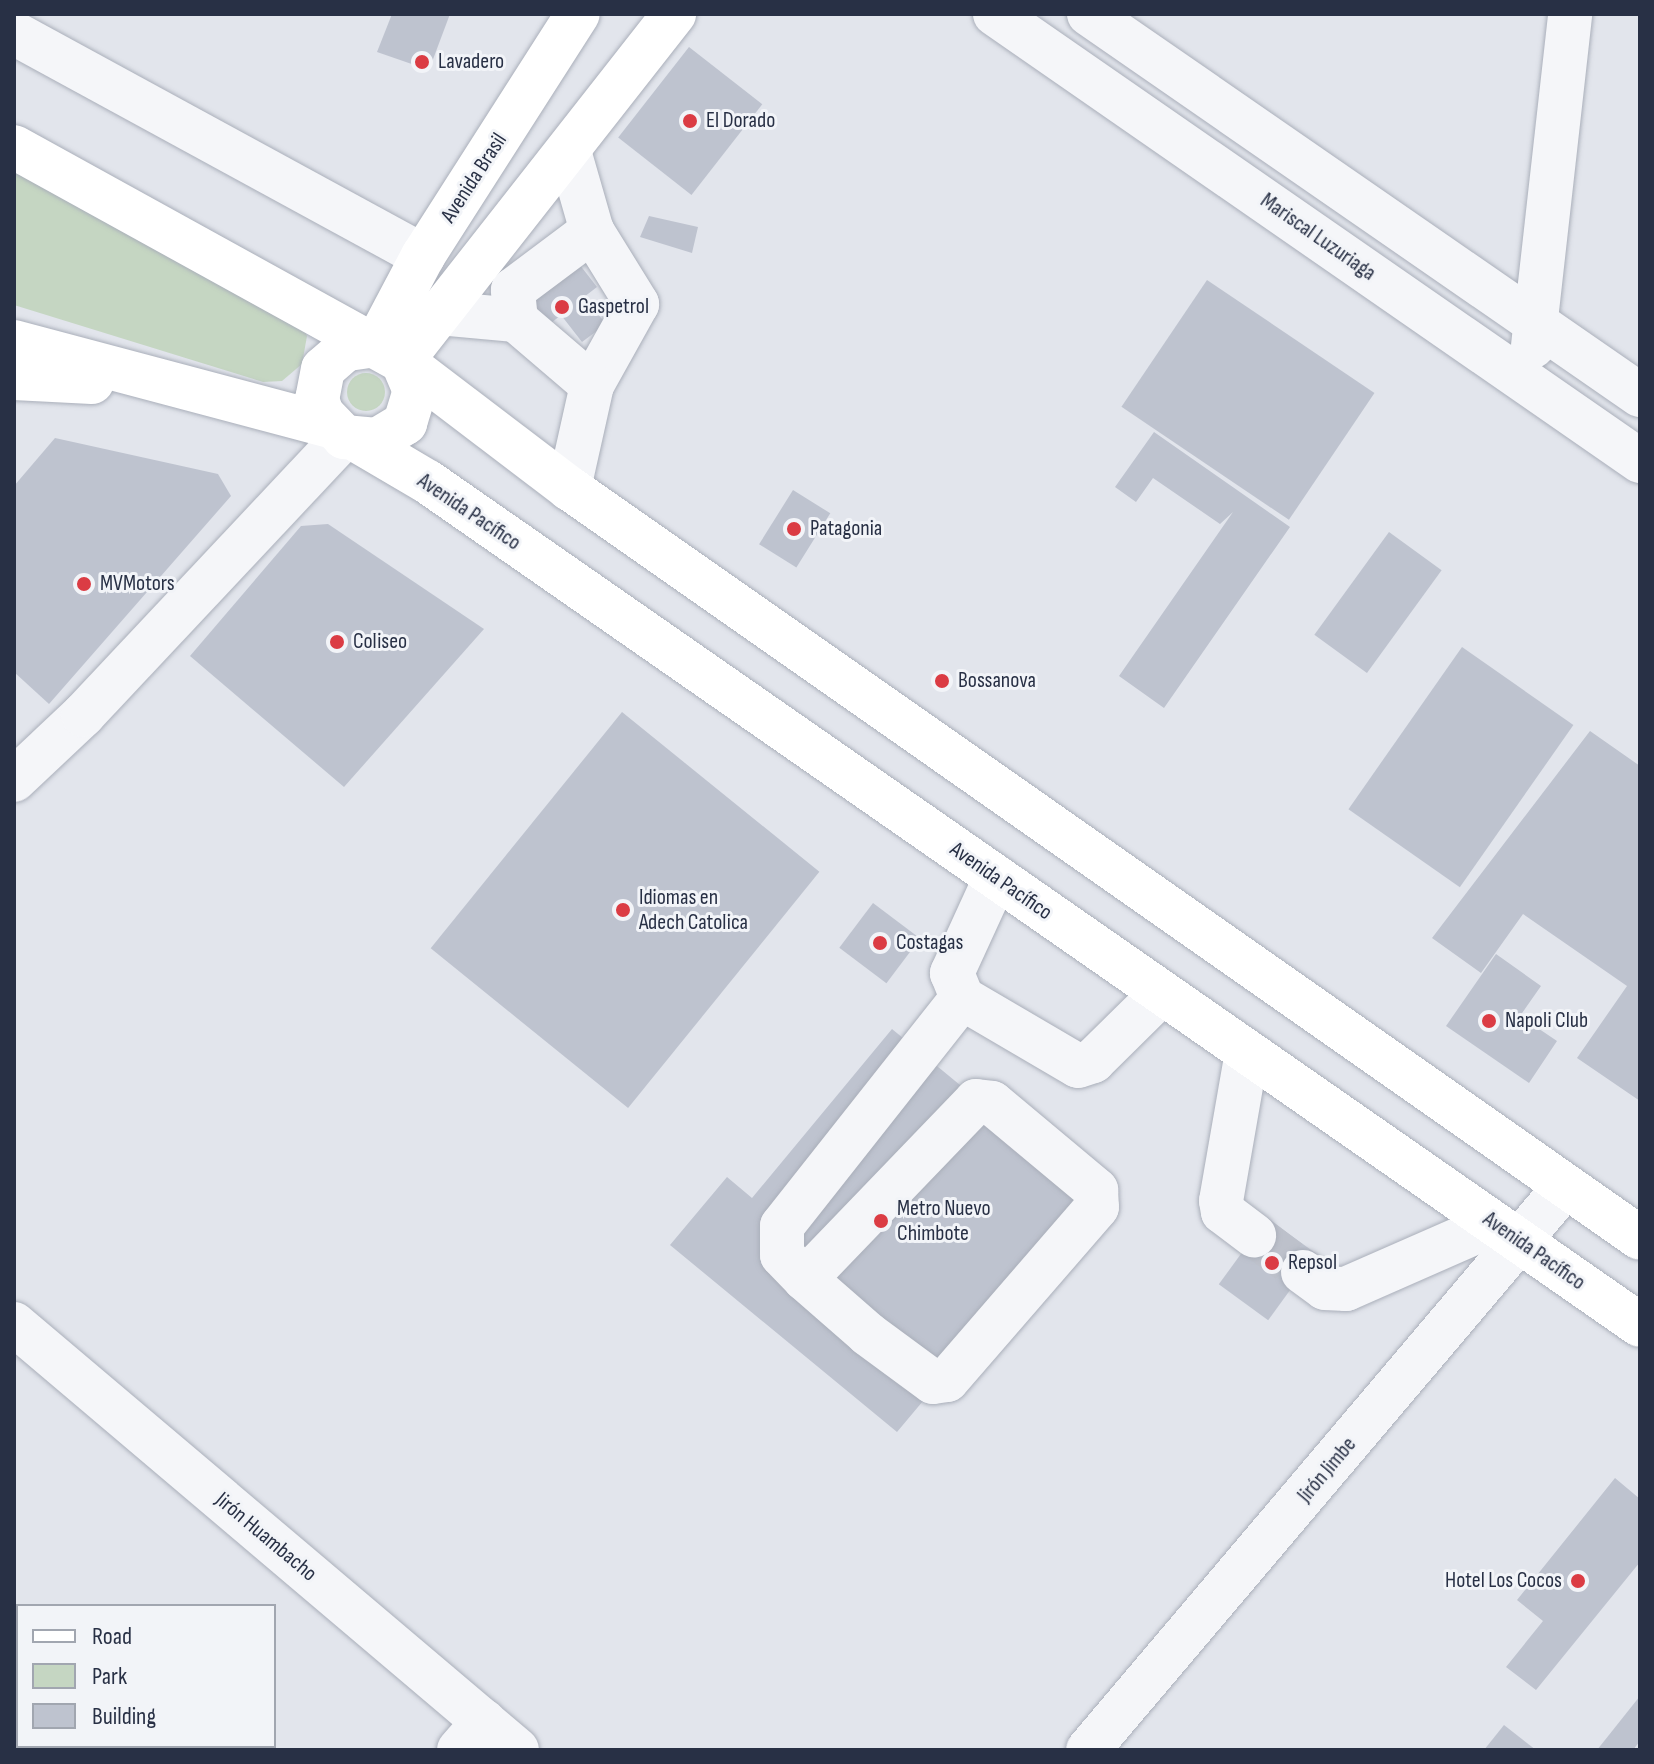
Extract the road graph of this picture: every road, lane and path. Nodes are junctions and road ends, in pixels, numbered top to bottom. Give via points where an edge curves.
1 (578, 14) edge
2 (674, 14) edge
3 (995, 14) edge
4 (1089, 14) edge
5 (1570, 14) edge
6 (14, 33) edge
7 (14, 147) edge
8 (569, 151) junction
9 (592, 231) junction
10 (423, 256) junction
11 (439, 313) junction
12 (516, 320) junction
13 (1536, 323) junction
14 (14, 342) edge
15 (389, 353) junction
16 (14, 378) edge
17 (163, 385) junction
18 (592, 385) junction
19 (1529, 385) junction
20 (1640, 395) edge
21 (345, 435) junction
22 (1640, 461) edge
23 (569, 488) junction
24 (14, 780) edge
25 (996, 877) junction
26 (1162, 993) junction
27 (962, 998) junction
28 (1247, 1052) junction
29 (1564, 1188) junction
30 (1508, 1233) junction
31 (1254, 1235) tunnel mouth
32 (1640, 1238) edge
33 (1303, 1272) tunnel mouth
34 (805, 1279) junction
35 (14, 1324) edge
36 (1640, 1325) edge
37 (472, 1736) edge
38 (517, 1750) edge
39 (1088, 1750) edge

1 - 10 main road, Avenida Brasil
2 - 8 main road
3 - 19 street, Mariscal Luzuriaga
4 - 13 street
5 - 13 street
6 - 10 street
7 - 15 main road
8 - 9 street
8 - 11 main road
9 - 12 street via 513,290
9 - 18 street via 637,312
10 - 15 main road, Avenida Brasil
11 - 12 street
11 - 15 main road
12 - 18 street
13 - 19 street
13 - 20 street
14 - 17 main road, Avenida Pacífico
15 - 21 main road via 415,391 405,423 377,440
15 - 21 main road via 346,349 323,369 317,399
15 - 23 main road
16 - 17 main road
17 - 21 main road, Avenida Pacífico
18 - 23 street
19 - 22 street, Mariscal Luzuriaga
21 - 24 street via 83,715
21 - 25 main road, Avenida Pacífico
23 - 29 main road
25 - 26 main road, Avenida Pacífico
25 - 27 street via 952,973
26 - 27 street via 1093,1061 1078,1066
26 - 28 main road, Avenida Pacífico
27 - 34 street via 782,1226 782,1255
28 - 30 main road, Avenida Pacífico
28 - 31 street via 1221,1201 1223,1212
29 - 30 street, Jirón Jimbe
29 - 32 main road
30 - 33 street via 1346,1289 1325,1288
30 - 36 main road, Avenida Pacífico
30 - 39 street, Jirón Jimbe
34 - 34 street via 976,1101 992,1103 1098,1198 1092,1213 947,1380 923,1380
35 - 37 street, Jirón Huambacho
37 - 38 street, Jirón Huambacho

